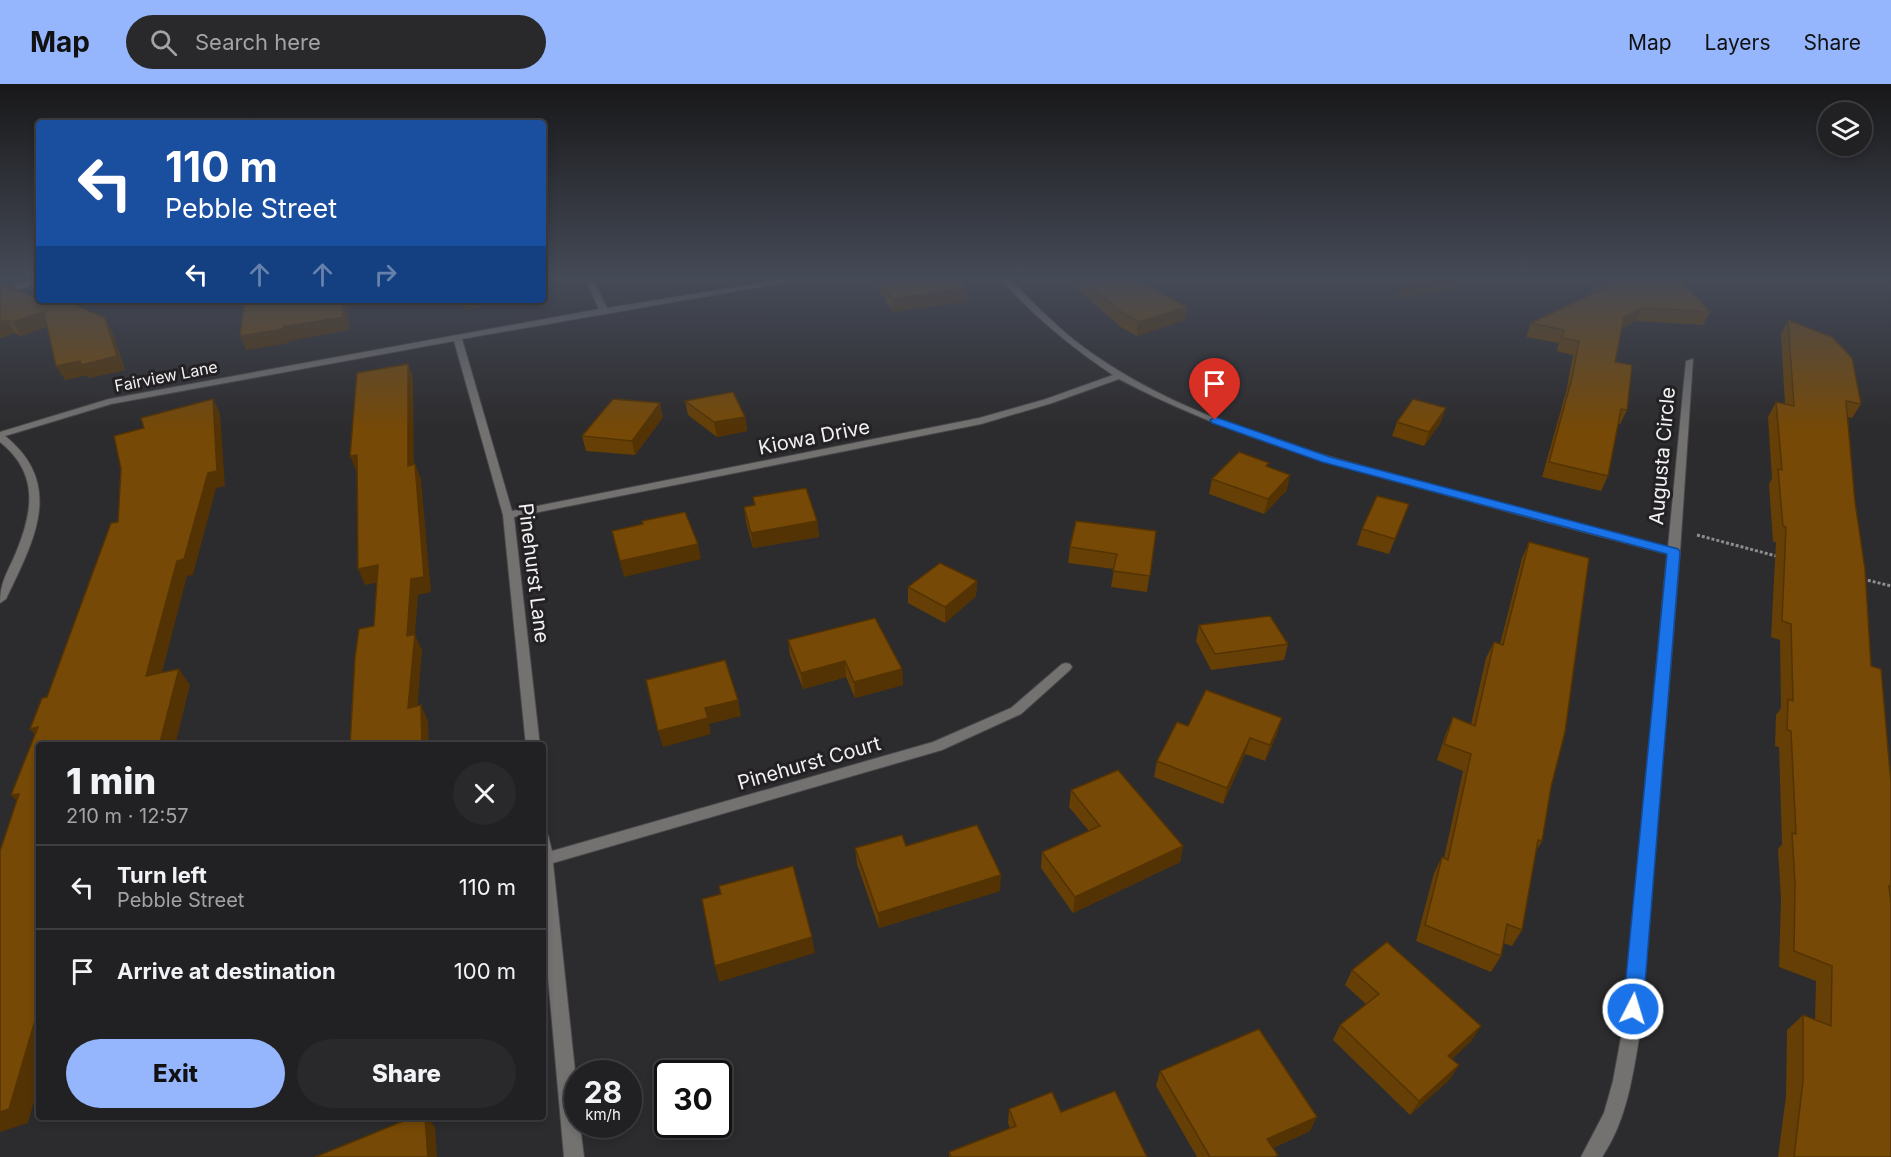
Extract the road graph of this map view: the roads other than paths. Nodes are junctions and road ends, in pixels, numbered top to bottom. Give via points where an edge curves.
1 (510, 329) edge
2 (1055, 329) edge
3 (458, 339) junction
4 (1690, 361) dead end
5 (1121, 375) junction
6 (0, 436) edge
7 (508, 515) junction
8 (1674, 552) junction
9 (0, 599) edge
10 (1066, 667) dead end
11 (533, 742) edge
12 (546, 859) edge
13 (546, 869) edge
14 (574, 1157) edge
15 (1591, 1157) edge

1 - 3 street, Fairview Lane
2 - 5 street
3 - 6 street, Fairview Lane via 109,402
3 - 7 street, Pinehurst Lane
4 - 8 street, Augusta Circle
5 - 7 street, Kiowa Drive via 981,421
5 - 8 street via 1215,420 1315,456
6 - 9 street via 18,452 30,471 37,495 21,555
7 - 11 street, Pinehurst Lane
8 - 15 street, Augusta Circle via 1631,1032 1623,1083 1604,1140
10 - 12 street, Pinehurst Court via 1016,711 937,746
13 - 14 street

